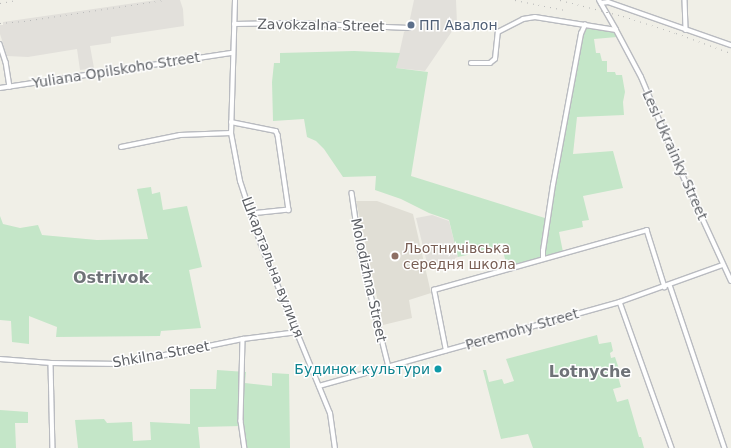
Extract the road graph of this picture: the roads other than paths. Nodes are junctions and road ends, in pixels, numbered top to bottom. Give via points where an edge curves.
1 (235, 0) edge
2 (685, 0) edge
3 (601, 3) edge
4 (234, 24) junction
5 (585, 25) junction
6 (408, 28) dead end
7 (616, 30) junction
8 (686, 30) junction
9 (0, 44) edge
10 (731, 45) edge
11 (232, 53) junction
12 (471, 63) dead end
13 (10, 87) junction
14 (0, 88) edge
15 (231, 122) junction
16 (231, 133) junction
17 (121, 147) dead end
18 (352, 193) dead end
19 (251, 214) junction
20 (543, 259) junction
21 (723, 265) junction
22 (731, 281) edge
23 (670, 285) junction
24 (665, 286) junction
25 (620, 302) junction
26 (298, 332) junction
27 (243, 339) junction
28 (446, 351) junction
29 (0, 358) edge
30 (51, 363) junction
31 (389, 367) junction
32 (319, 386) junction
33 (53, 448) edge
34 (245, 448) edge
35 (335, 448) edge
36 (672, 448) edge
37 (725, 448) edge

1 - 4 street, Шкартальна вулиця
2 - 8 street
3 - 7 street, Lesi Ukrainky Street
3 - 8 street via 608,2
4 - 6 street, Zavokzalna Street via 294,23
4 - 11 street, Шкартальна вулиця
5 - 7 street
5 - 12 street via 535,16 523,19 498,32 495,59 490,63
5 - 20 street via 581,34 553,185
7 - 21 street, Lesi Ukrainky Street via 657,113
8 - 10 street
9 - 13 street
11 - 13 street, Yuliana Opilskoho Street
11 - 15 street, Шкартальна вулиця
13 - 14 street, Yuliana Opilskoho Street
15 - 16 street, Шкартальна вулиця
15 - 19 street via 276,131 278,135 289,210
16 - 17 street via 180,135
16 - 19 street, Шкартальна вулиця via 240,181
18 - 31 street, Molodizhna Street via 361,255
19 - 26 street, Шкартальна вулиця via 266,258
20 - 24 street via 647,230
20 - 28 street via 434,290
21 - 22 street, Lesi Ukrainky Street
21 - 23 street, Peremohy Street
23 - 24 street, Peremohy Street
23 - 37 street
24 - 25 street, Peremohy Street
25 - 28 street, Peremohy Street
25 - 36 street
26 - 27 street, Shkilna Street
26 - 32 street, Шкартальна вулиця
27 - 30 street, Shkilna Street via 121,364
27 - 34 street via 241,421
28 - 31 street, Peremohy Street
29 - 30 street, Shkilna Street
30 - 33 street
31 - 32 street, Peremohy Street
32 - 35 street, Шкартальна вулиця via 330,413

